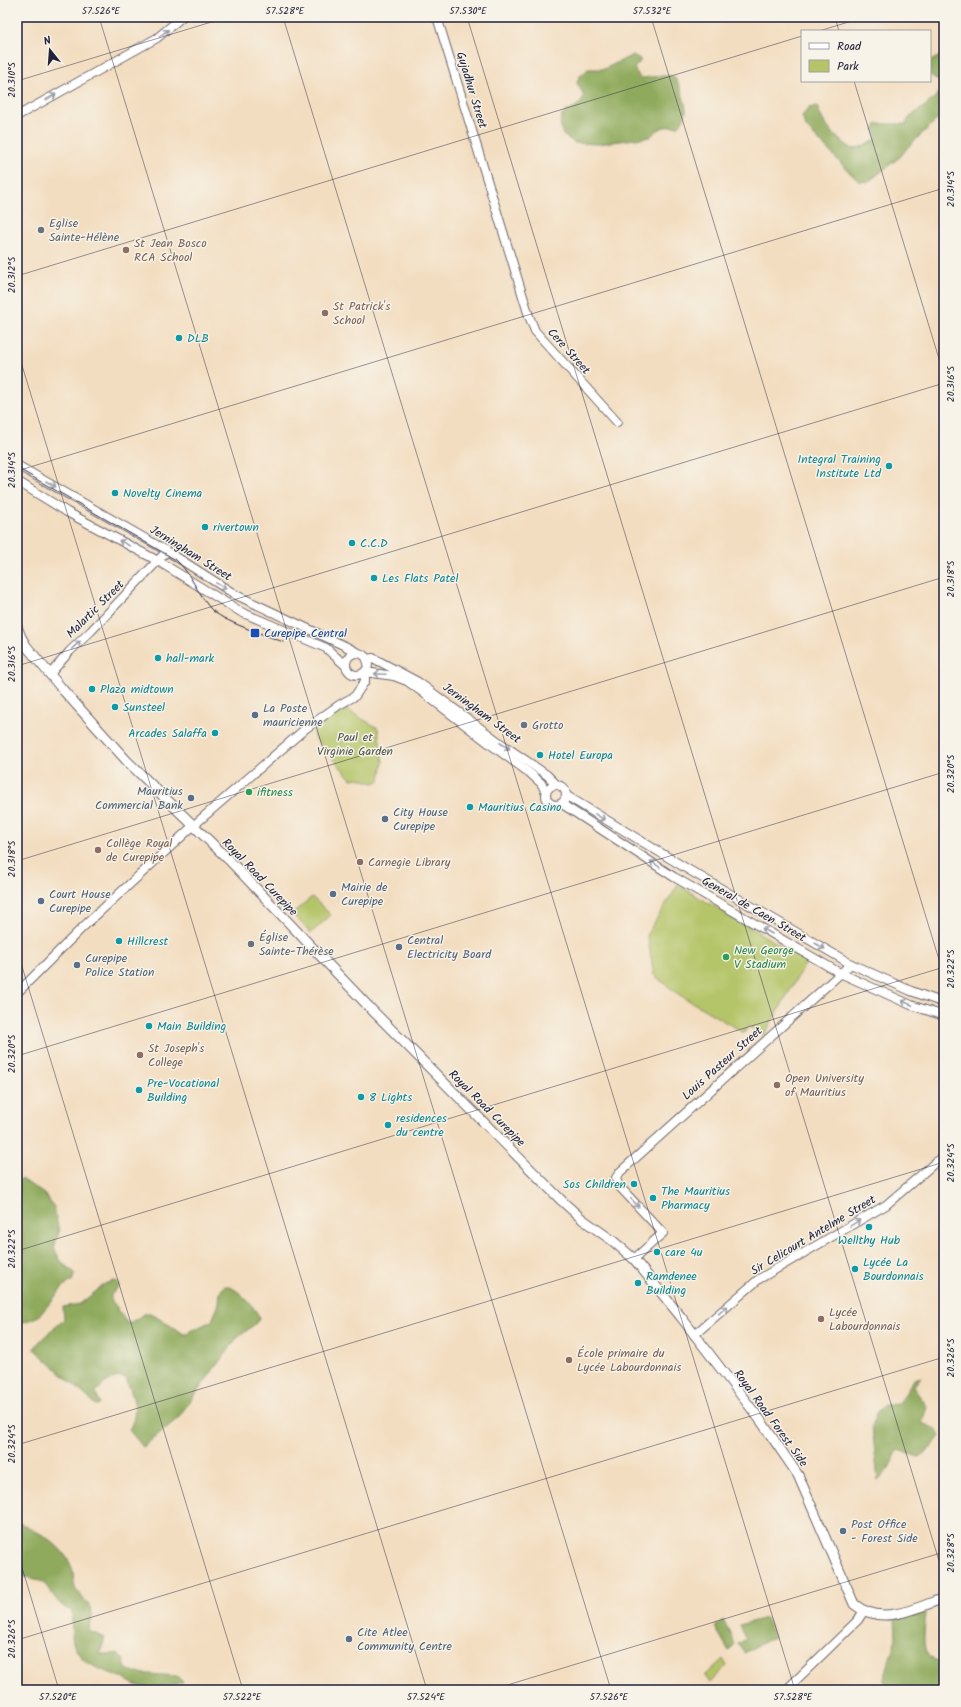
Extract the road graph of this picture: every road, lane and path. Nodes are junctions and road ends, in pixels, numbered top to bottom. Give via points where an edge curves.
1 (182, 17) edge
2 (437, 17) edge
3 (17, 116) edge
4 (500, 216) joint
5 (617, 422) dead end
6 (17, 465) edge
7 (17, 481) edge
8 (167, 551) junction
9 (158, 561) junction
10 (17, 627) edge
11 (358, 653) junction
12 (367, 658) junction
13 (346, 666) junction
14 (365, 672) junction
15 (50, 674) junction
16 (355, 675) junction
17 (360, 689) junction
18 (557, 785) junction
19 (546, 792) junction
20 (567, 796) junction
21 (562, 804) junction
22 (194, 826) junction
23 (851, 964) junction
24 (840, 973) junction
25 (17, 993) edge
26 (944, 1003) edge
27 (944, 1016) edge
28 (944, 1155) edge
29 (582, 1219) joint
30 (634, 1260) junction
31 (694, 1335) junction
32 (944, 1598) edge
33 (863, 1612) junction
34 (786, 1690) edge

3 -> 1 street via 157,38
2 - 4 street, Gujadhur Street
4 - 5 street, Cere Street via 535,331
6 -> 8 street, Jerningham Street
9 -> 7 street, Jerningham Street via 67,512
8 - 9 street, Malartic Street
8 -> 11 street, Jerningham Street via 236,594
9 - 13 street, Jerningham Street via 241,612 326,648
15 -> 9 street, Malartic Street
10 - 15 main road, Royal Road Curepipe via 27,646
11 - 12 street
11 - 13 street via 349,657
12 - 14 street via 368,666
12 -> 18 street, Jerningham Street via 373,658 418,682 547,775
13 - 16 street via 349,672
14 - 16 street
14 - 17 street via 365,681
19 -> 14 street, Jerningham Street via 531,774 413,686 394,676
15 - 22 main road, Royal Road Curepipe via 81,712
16 - 17 street via 360,680
17 - 22 street via 356,696 339,705 296,737
18 - 19 street
18 - 20 street via 565,789
19 - 21 street via 549,803 555,806
20 - 21 street
20 -> 23 street, General de Caen Street
24 -> 21 street, General de Caen Street via 674,877
22 - 25 street via 83,927
22 - 29 main road, Royal Road Curepipe via 370,1008
23 - 24 street, Louis Pasteur Street
23 - 26 street, General de Caen Street
27 -> 24 street, General de Caen Street via 911,1005
24 -> 30 street, Louis Pasteur Street via 620,1172 616,1178 618,1185 663,1233
31 -> 28 street, Sir Celicourt Antelme Street via 759,1279 886,1205
29 - 30 main road, Royal Road Forest Side
30 - 31 main road, Royal Road Forest Side
31 - 33 main road, Royal Road Forest Side via 798,1475 850,1598
32 - 33 main road via 902,1613 874,1615
33 - 34 street via 858,1620

